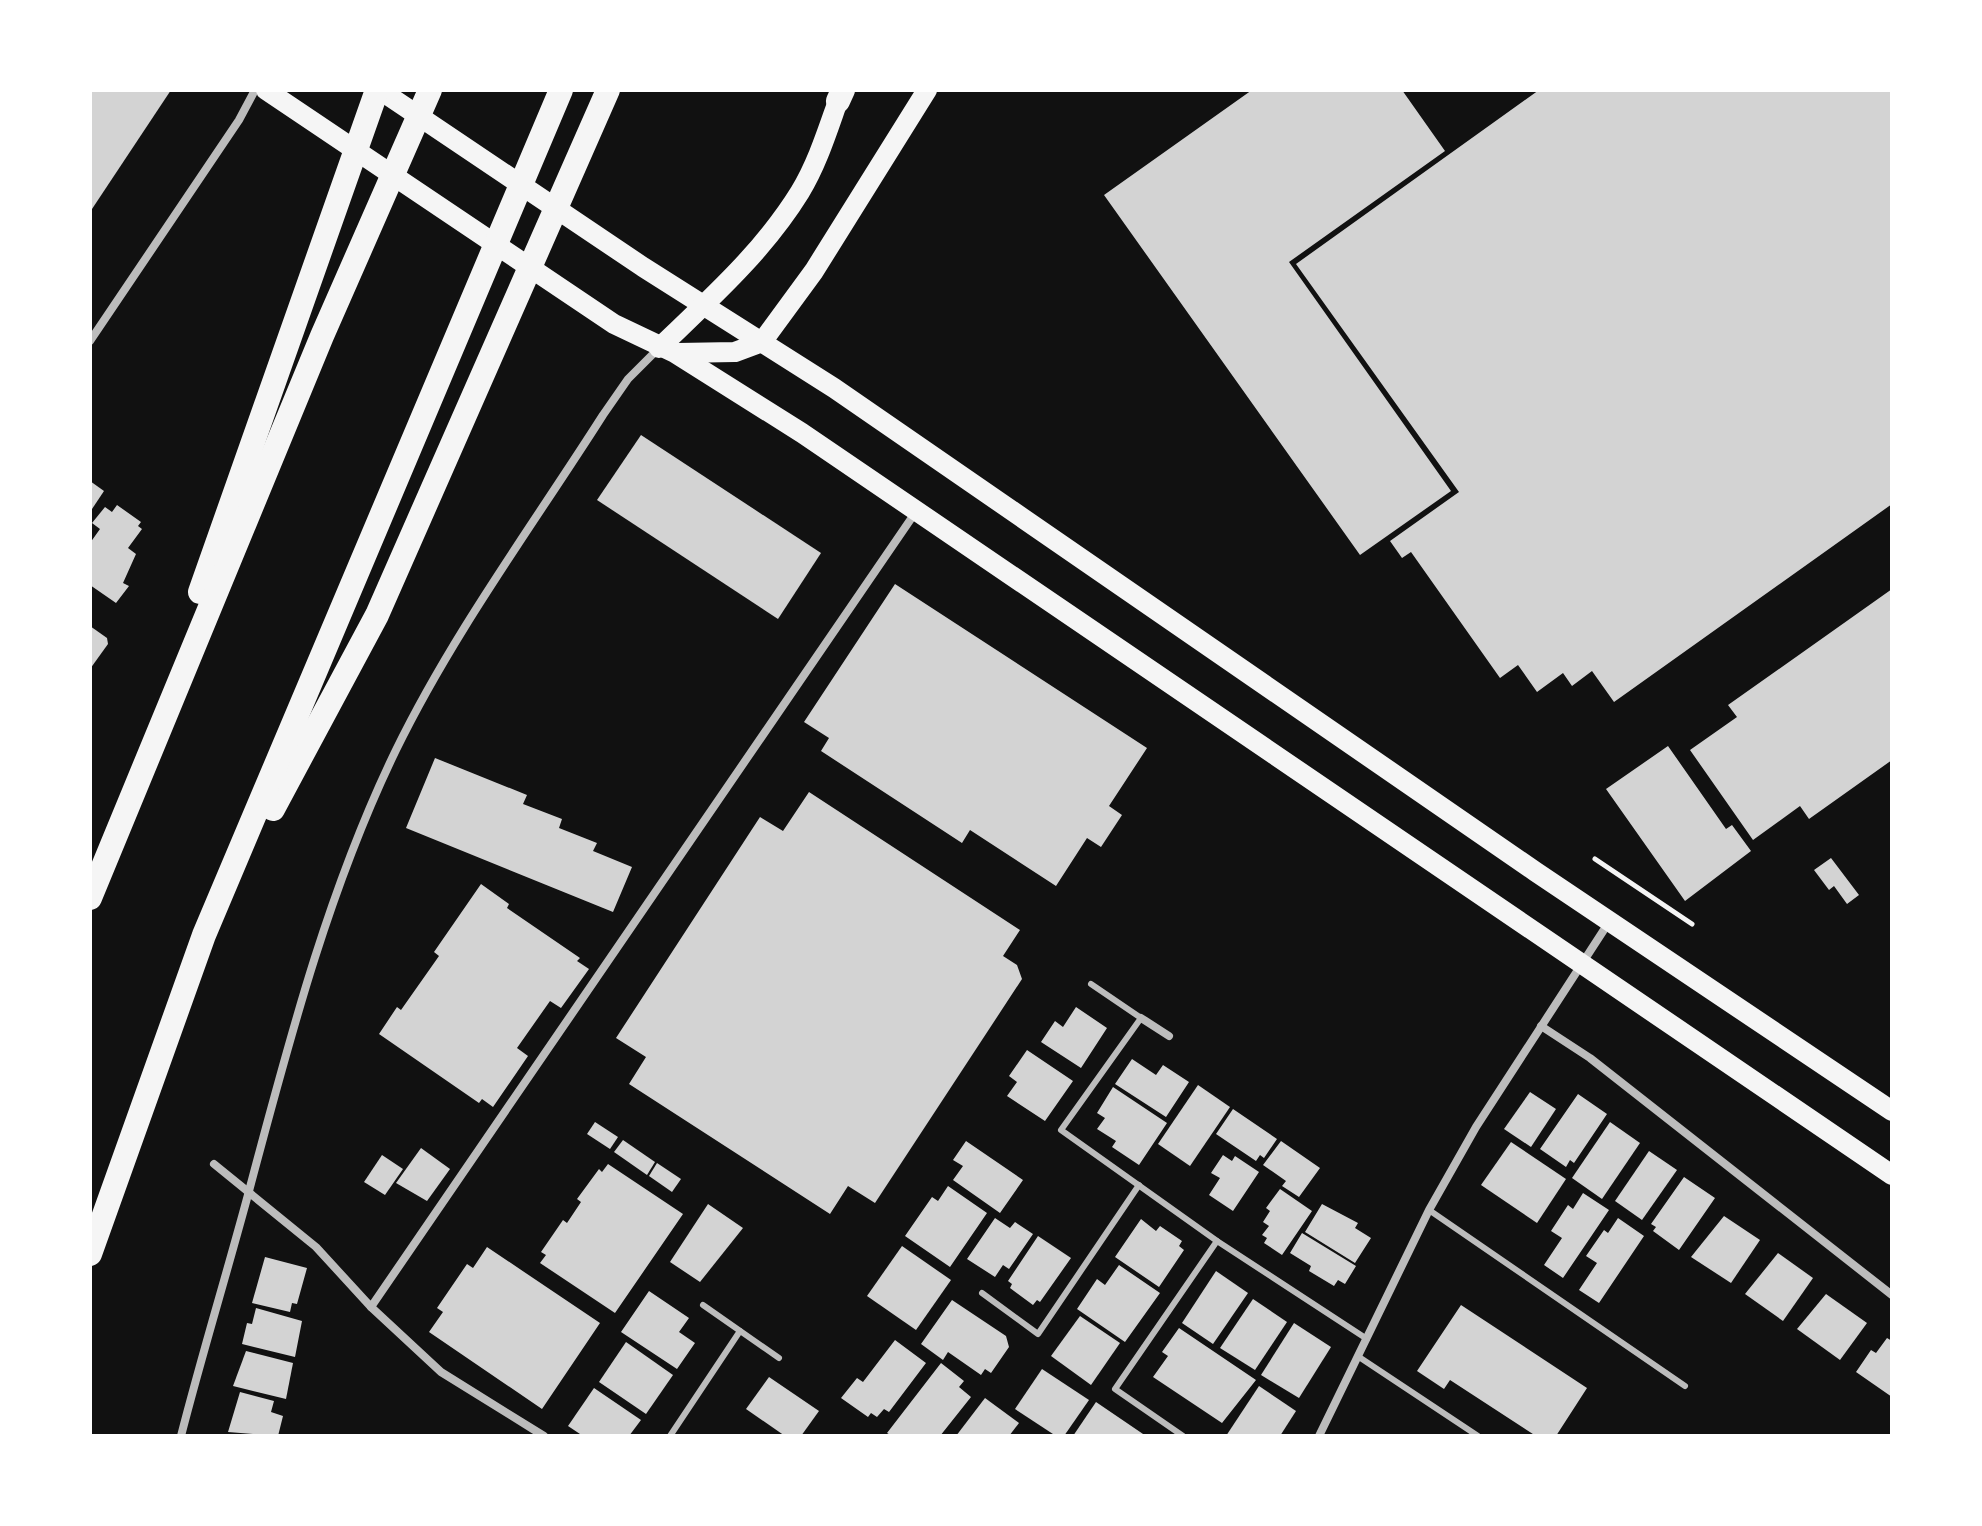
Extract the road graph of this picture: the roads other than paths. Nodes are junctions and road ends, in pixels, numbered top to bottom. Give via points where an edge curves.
1 (255, 90) edge
2 (378, 90) edge
3 (430, 90) edge
4 (561, 90) edge
5 (608, 90) edge
6 (927, 90) edge
7 (272, 94) edge
8 (840, 94) edge
9 (704, 305) junction
10 (90, 341) edge
11 (762, 342) junction
12 (667, 350) junction
13 (915, 513) junction
14 (93, 889) edge
15 (1610, 922) junction
16 (204, 935) junction
17 (1582, 965) junction
18 (1091, 984) dead end
19 (1141, 1018) junction
20 (1541, 1026) junction
21 (1169, 1036) dead end
22 (1892, 1111) edge
23 (214, 1164) dead end
24 (1892, 1175) edge
25 (1139, 1185) junction
26 (248, 1192) junction
27 (1429, 1210) junction
28 (1217, 1241) junction
29 (90, 1254) edge
30 (982, 1293) dead end
31 (1892, 1295) edge
32 (703, 1305) dead end
33 (371, 1307) junction
34 (740, 1331) junction
35 (1367, 1339) junction
36 (1359, 1357) junction
37 (779, 1358) dead end
38 (1685, 1386) dead end
39 (181, 1436) edge
40 (544, 1436) edge
41 (670, 1436) edge
42 (1183, 1436) edge
43 (1319, 1436) edge
44 (1478, 1436) edge

1 - 10 street
2 - 9 main road
2 - 14 highway
3 - 14 highway
4 - 16 highway
5 - 16 highway via 377,615
6 - 11 main road via 814,271
7 - 12 main road via 614,324
8 - 9 main road via 800,192 744,266
9 - 11 main road
9 - 12 main road
11 - 12 main road via 735,352
11 - 15 main road
12 - 13 main road via 802,433
12 - 26 street via 628,379 603,415 446,659 396,749 315,957
13 - 17 main road
13 - 33 street
15 - 17 street
15 - 22 main road
16 - 29 highway
17 - 20 street
17 - 24 main road
18 - 19 lane
19 - 21 street
19 - 25 lane via 1061,1130
20 - 27 street
20 - 31 street via 1590,1058
23 - 26 street
25 - 28 lane
25 - 30 lane via 1038,1334
26 - 33 street via 316,1247
26 - 39 street
27 - 35 street
27 - 38 lane
28 - 35 lane
28 - 42 lane via 1115,1389
32 - 34 lane
33 - 40 street via 441,1372
34 - 37 lane
34 - 41 lane
35 - 36 street
36 - 43 street
36 - 44 lane

